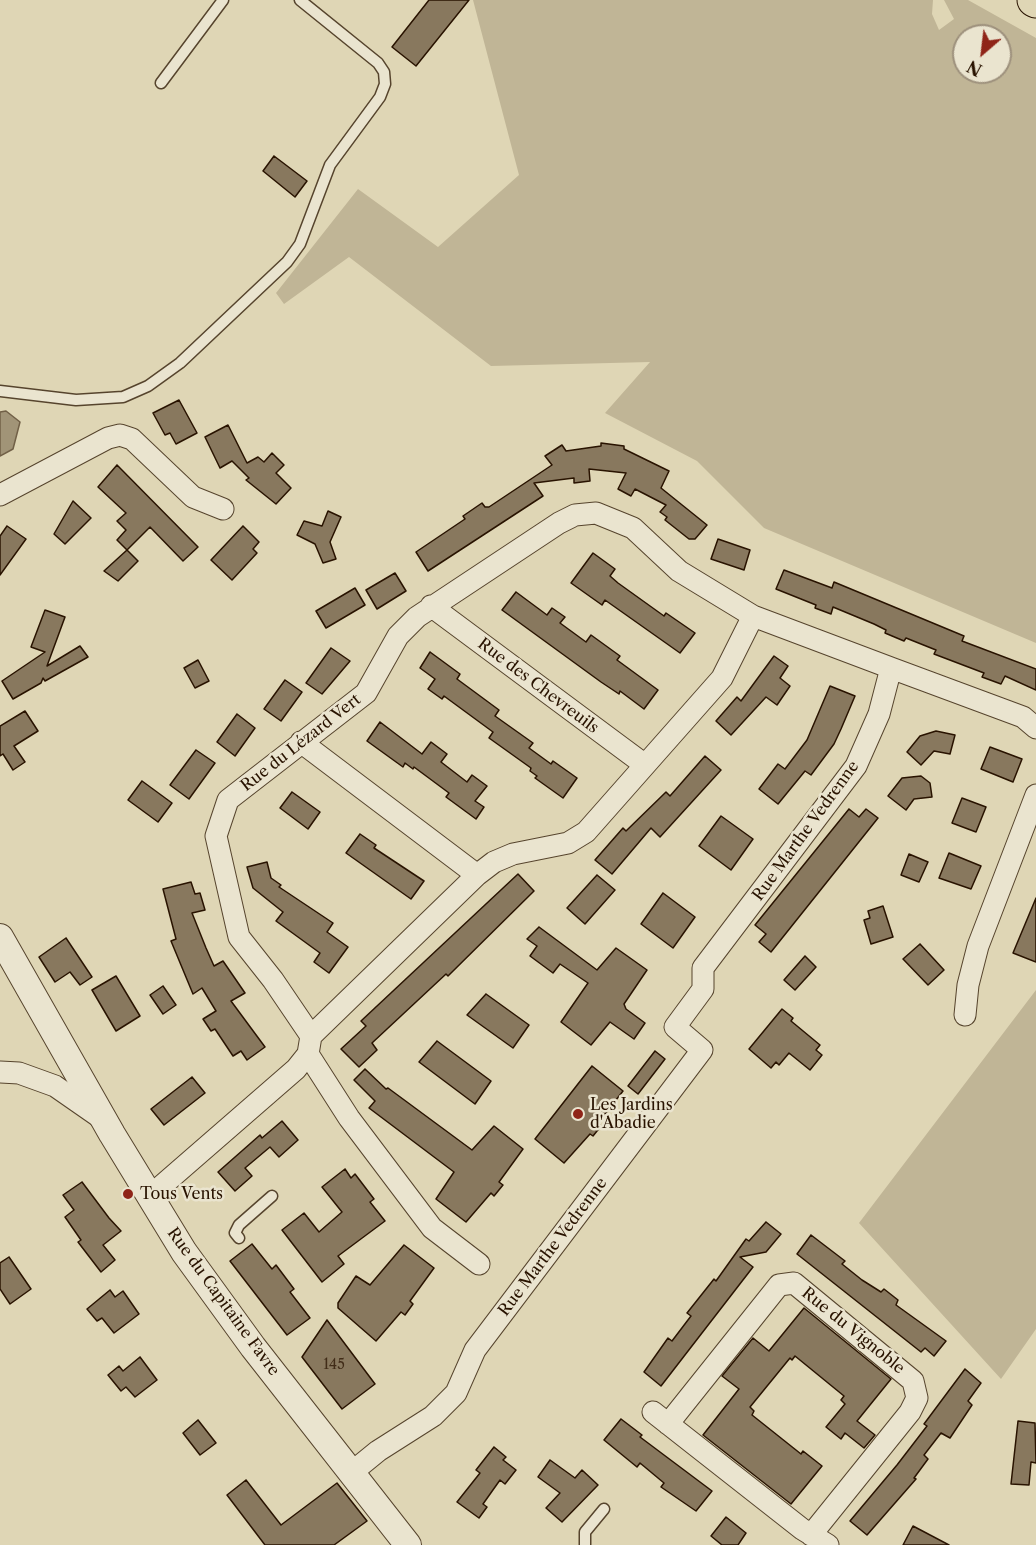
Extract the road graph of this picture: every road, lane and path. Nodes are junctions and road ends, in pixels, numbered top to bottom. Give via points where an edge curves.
1 (223, 0) edge
2 (300, 0) edge
3 (161, 83) dead end
4 (0, 391) edge
5 (0, 495) edge
6 (223, 509) dead end
7 (431, 606) junction
8 (753, 616) junction
9 (891, 668) junction
10 (1036, 728) edge
11 (301, 742) junction
12 (645, 765) junction
13 (1036, 795) edge
14 (477, 875) junction
15 (0, 938) edge
16 (0, 956) edge
17 (965, 1015) dead end
18 (62, 1044) junction
19 (309, 1045) junction
20 (0, 1072) edge
21 (106, 1122) junction
22 (150, 1196) junction
23 (272, 1196) dead end
24 (239, 1238) dead end
25 (478, 1264) dead end
26 (351, 1473) junction
27 (604, 1509) dead end
28 (819, 1540) edge
29 (408, 1545) edge
30 (585, 1545) edge

1 - 3 lane
2 - 4 lane via 378,63 385,84 380,98 330,165 300,244 288,262 180,363 148,386 123,397 76,400
5 - 6 street via 120,435 132,439 193,497
7 - 8 street, Rue du Lézard Vert via 559,523 575,515 596,513 633,528 678,572
7 - 11 street, Rue du Lézard Vert via 398,636 366,693
7 - 12 street, Rue des Chevreuils
8 - 9 street
8 - 12 street via 722,678
9 - 10 street via 1023,717
9 - 26 street, Rue Marthe Vedrenne via 879,714 856,766 703,968 703,989 675,1026 702,1050 474,1350 456,1393 433,1416
11 - 14 street
11 - 19 street, Rue du Lézard Vert via 228,800 216,836 239,937 273,980
12 - 14 street via 586,832 568,843 513,854
13 - 17 street via 978,946
14 - 19 street
15 - 18 street, Rue du Capitaine Favre
16 - 18 street, Rue du Capitaine Favre
18 - 21 street, Rue du Capitaine Favre
19 - 22 street via 296,1069
19 - 25 street, Rue du Lézard Vert via 349,1118 432,1228
20 - 21 street via 19,1073 55,1086
21 - 22 street, Rue du Capitaine Favre
22 - 26 street, Rue du Capitaine Favre via 213,1293
23 - 24 lane via 239,1225 235,1233
26 - 29 street, Rue du Capitaine Favre
27 - 30 lane via 585,1532
28 - 28 street, Rue du Vignoble via 661,1418 779,1285 794,1283 913,1381 917,1398

